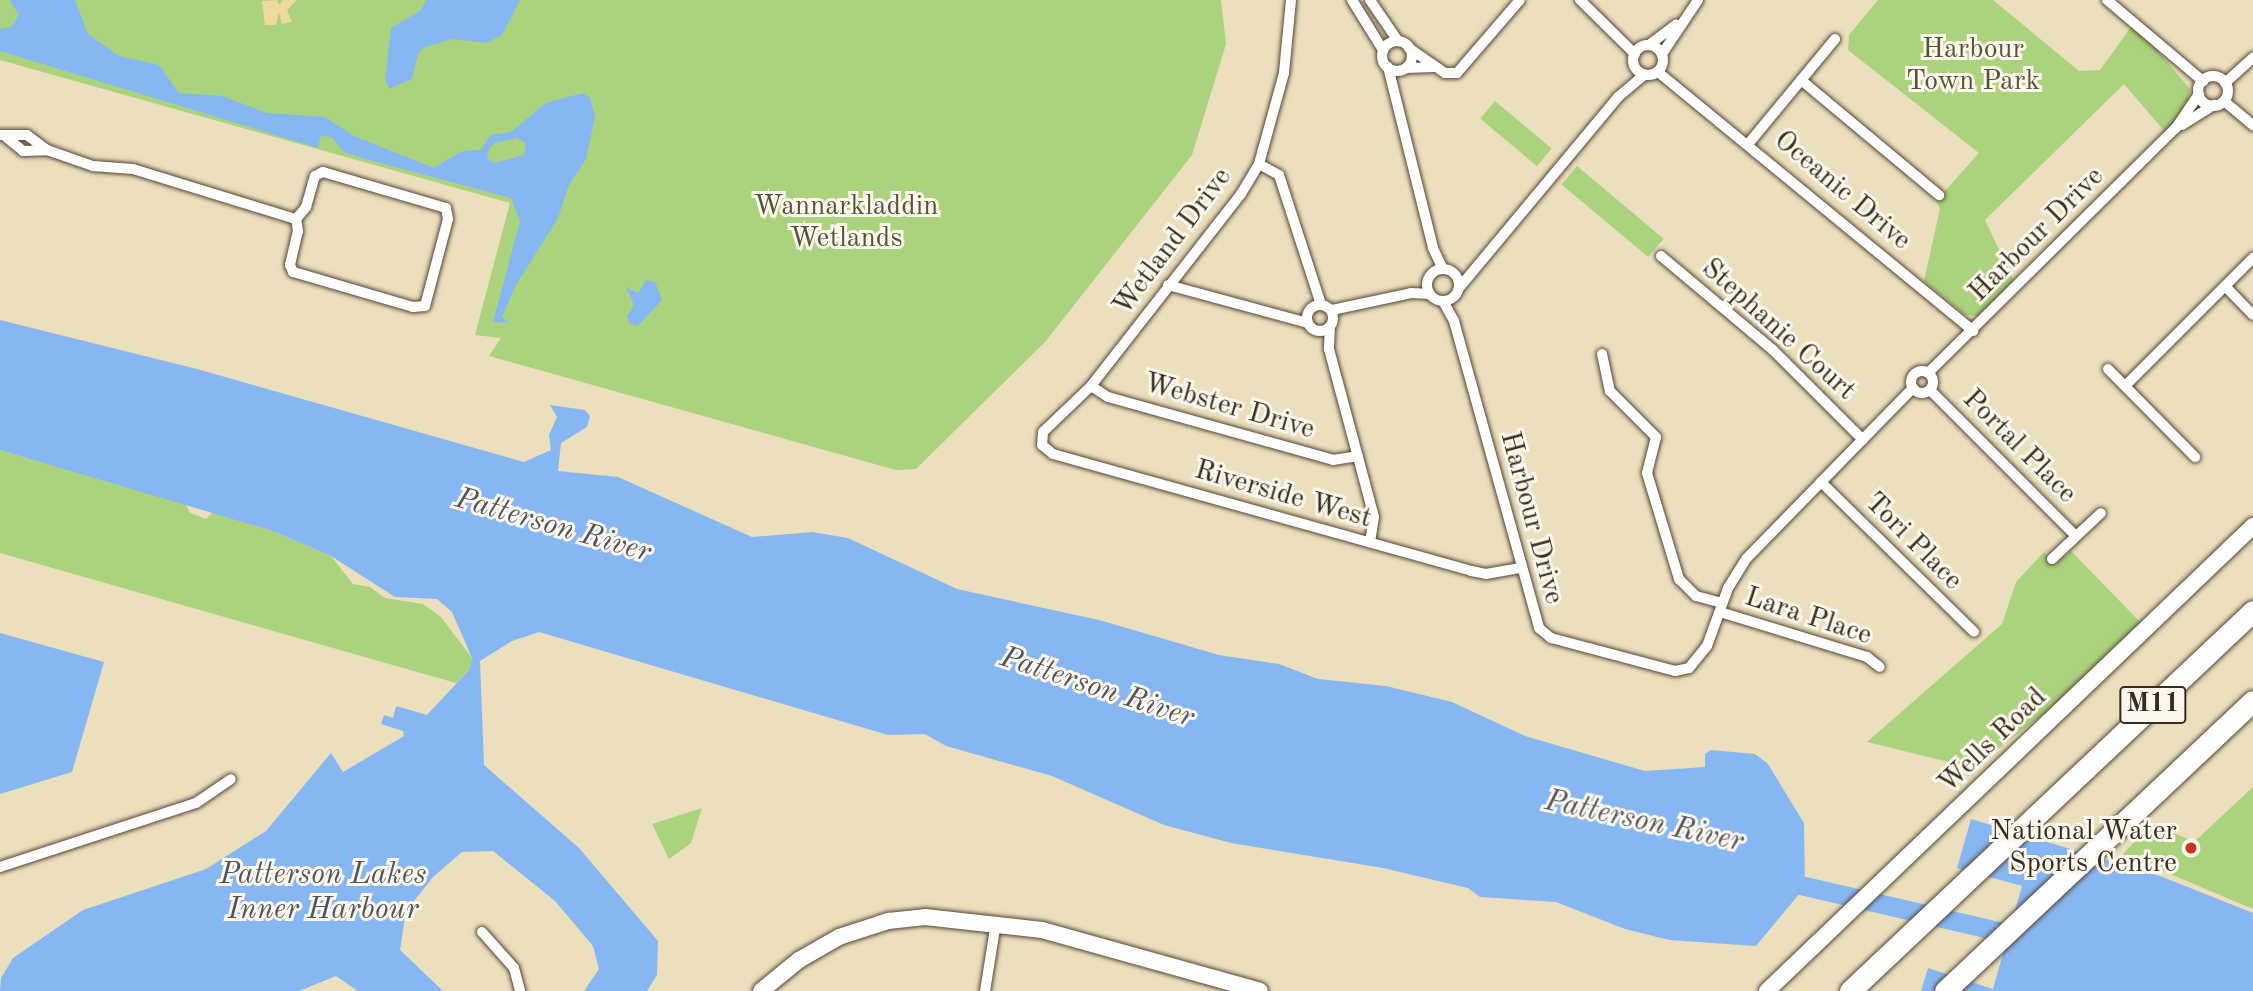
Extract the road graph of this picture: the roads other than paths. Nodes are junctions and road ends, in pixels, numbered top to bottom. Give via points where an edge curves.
1 (1291, 0) edge
2 (1352, 0) edge
3 (1370, 0) edge
4 (1520, 0) edge
5 (1580, 0) edge
6 (1698, 0) edge
7 (2107, 0) edge
8 (1679, 24) junction
9 (1616, 31) junction
10 (1835, 39) dead end
11 (1398, 41) junction
12 (1647, 45) junction
13 (1409, 48) junction
14 (1383, 50) junction
15 (2253, 58) edge
16 (1634, 59) junction
17 (1661, 63) junction
18 (1388, 68) junction
19 (1404, 68) junction
20 (1434, 68) junction
21 (1644, 75) junction
22 (1801, 80) junction
23 (2203, 81) junction
24 (2225, 83) junction
25 (1393, 87) junction
26 (2199, 94) junction
27 (1618, 97) junction
28 (2219, 103) junction
29 (2253, 125) edge
30 (2176, 128) junction
31 (3, 136) edge
32 (1749, 144) junction
33 (47, 149) junction
34 (1259, 164) junction
35 (1939, 195) dead end
36 (296, 219) junction
37 (1661, 256) dead end
38 (2253, 258) edge
39 (1475, 267) junction
40 (1439, 273) junction
41 (1168, 285) junction
42 (2225, 286) junction
43 (1457, 292) junction
44 (1411, 293) junction
45 (1430, 295) junction
46 (1443, 301) junction
47 (1323, 313) junction
48 (2253, 314) edge
49 (1282, 317) junction
50 (1454, 321) junction
51 (1308, 323) junction
52 (1318, 331) junction
53 (1973, 331) junction
54 (1329, 349) junction
55 (1602, 354) dead end
56 (2108, 369) dead end
57 (1928, 373) junction
58 (2126, 385) junction
59 (1091, 386) junction
60 (1913, 388) junction
61 (1930, 390) junction
62 (1863, 440) junction
63 (1041, 442) joint
64 (1358, 456) junction
65 (2195, 457) dead end
66 (1821, 482) junction
67 (2101, 513) dead end
68 (2253, 526) edge
69 (2076, 536) junction
70 (1370, 543) junction
71 (2052, 559) dead end
72 (1520, 568) junction
73 (1721, 608) junction
74 (2253, 611) edge
75 (1974, 632) dead end
76 (1880, 667) dead end
77 (2253, 701) edge
78 (232, 779) dead end
79 (0, 867) edge
80 (996, 922) junction
81 (482, 932) dead end
82 (520, 991) edge
83 (761, 991) edge
84 (985, 991) edge
85 (1260, 991) edge
86 (1767, 991) edge
87 (1850, 991) edge
88 (1945, 991) edge

1 - 34 street, Wetland Drive via 1284,73
2 - 14 street
3 - 11 street
4 - 20 street via 1457,73 1449,75
5 - 9 street
6 - 8 street
7 - 23 street
8 - 12 street
8 - 17 street
9 - 12 street
9 - 16 street
10 - 22 street
11 - 13 street
11 - 14 street
12 - 16 street
12 - 17 street, Oceanic Drive
13 - 19 street via 1411,60
13 - 20 street
14 - 18 street
15 - 24 street
16 - 21 street
16 - 27 street
17 - 21 street
17 - 32 street, Oceanic Drive
18 - 19 street
18 - 25 street
19 - 20 street
19 - 25 street
21 - 27 street
22 - 32 street
22 - 35 street
23 - 24 street via 2212,76
23 - 26 street, Harbour Drive
24 - 28 street
25 - 40 street
26 - 28 street
26 - 30 street, Harbour Drive
27 - 39 street
28 - 29 street
28 - 30 street, Harbour Drive
30 - 53 street, Harbour Drive
31 - 33 street via 27,135
31 - 33 street via 23,151
32 - 53 street, Oceanic Drive
33 - 36 street via 95,166 133,169
34 - 41 street, Wetland Drive
34 - 47 street via 1279,175
36 - 36 street via 306,207 315,176 323,172 443,205 448,219 428,303 413,307 297,275 290,265 298,231
37 - 62 street, Stephanie Court via 1773,350
38 - 42 street
39 - 40 street
39 - 43 street
40 - 43 street, Harbour Drive
40 - 44 street
40 - 45 street
41 - 49 street
41 - 59 street, Wetland Drive
42 - 48 street
42 - 58 street
43 - 46 street
43 - 50 street, Harbour Drive
44 - 45 street
44 - 47 street
45 - 46 street
46 - 50 street, Harbour Drive
47 - 49 street
47 - 51 street
47 - 52 street
47 - 54 street
49 - 51 street
50 - 72 street, Harbour Drive
51 - 52 street
52 - 54 street
53 - 57 street, Harbour Drive
54 - 64 street
55 - 73 street, Lara Place via 1610,391 1656,436 1647,473 1679,579 1696,596
56 - 58 street
57 - 60 street via 1914,375
57 - 61 street via 1933,383
58 - 65 street
59 - 63 street, Wetland Drive via 1044,432
59 - 64 street, Webster Drive via 1108,397 1333,460
60 - 61 street via 1921,393
60 - 62 street, Harbour Drive
61 - 69 street, Portal Place
62 - 66 street, Harbour Drive
63 - 70 street, Riverside West via 1052,454
64 - 70 street via 1374,517
66 - 73 street, Harbour Drive via 1746,559
66 - 75 street, Tori Place
67 - 69 street, Portal Place
68 - 86 main road, Wells Road
69 - 71 street, Portal Place
70 - 72 street, Riverside West via 1477,573
72 - 73 street, Harbour Drive via 1544,634 1675,671 1689,668 1701,656
73 - 76 street, Lara Place via 1867,657
74 - 87 highway, M11
77 - 88 highway, M11
78 - 79 street via 196,803
80 - 83 main road via 925,917 871,925 824,944
80 - 84 street
80 - 85 main road via 1069,937
81 - 82 street via 514,968

